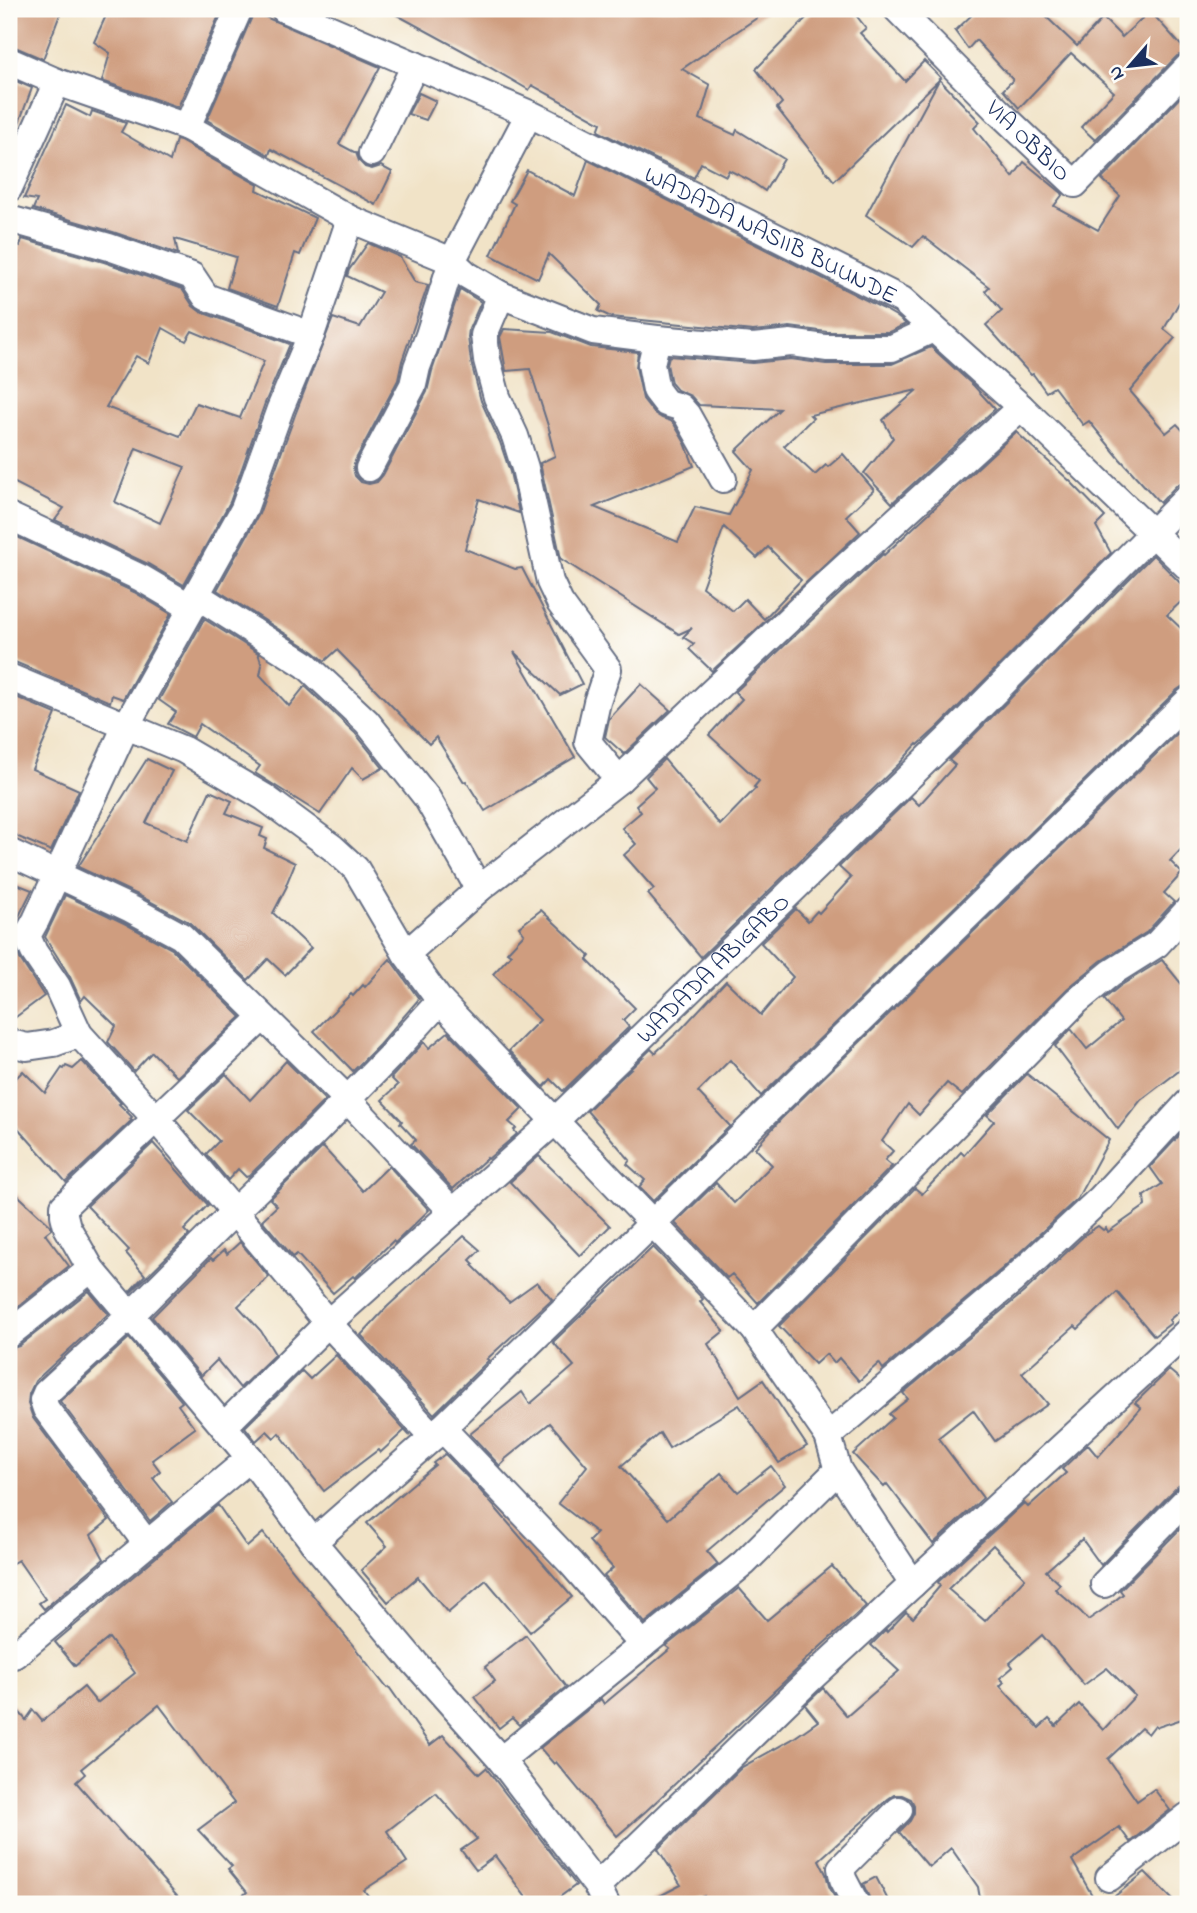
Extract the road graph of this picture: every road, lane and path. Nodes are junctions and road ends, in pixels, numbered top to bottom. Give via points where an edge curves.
1 (239, 9) edge
2 (284, 9) edge
3 (897, 9) edge
4 (9, 61) edge
5 (415, 65) junction
6 (1188, 67) edge
7 (57, 82) junction
8 (529, 114) junction
9 (187, 127) junction
10 (372, 153) dead end
11 (9, 188) edge
12 (9, 219) edge
13 (350, 219) junction
14 (452, 261) junction
15 (501, 295) junction
16 (933, 329) junction
17 (311, 335) junction
18 (657, 338) junction
19 (1021, 407) junction
20 (369, 468) dead end
21 (723, 479) dead end
22 (1188, 497) edge
23 (9, 516) edge
24 (1153, 532) junction
25 (1188, 567) edge
26 (194, 601) junction
27 (9, 677) edge
28 (1188, 701) edge
29 (126, 726) junction
30 (619, 780) junction
31 (9, 852) edge
32 (56, 874) junction
33 (479, 889) junction
34 (1188, 910) edge
35 (406, 954) junction
36 (440, 1001) junction
37 (263, 1017) junction
38 (79, 1034) junction
39 (9, 1041) edge
40 (347, 1099) junction
41 (1188, 1103) edge
42 (157, 1120) junction
43 (555, 1121) junction
44 (234, 1211) junction
45 (453, 1212) junction
46 (653, 1224) junction
47 (91, 1269) junction
48 (131, 1315) junction
49 (328, 1323) junction
50 (754, 1329) junction
51 (1188, 1331) edge
52 (9, 1334) edge
53 (224, 1426) junction
54 (437, 1433) junction
55 (828, 1436) junction
56 (250, 1458) junction
57 (838, 1470) junction
58 (1188, 1498) edge
59 (313, 1542) junction
60 (147, 1544) junction
61 (913, 1584) junction
62 (1104, 1584) dead end
63 (643, 1645) junction
64 (15, 1655) dead end
65 (501, 1760) junction
66 (898, 1811) dead end
67 (1188, 1816) edge
68 (1109, 1878) dead end
69 (602, 1895) edge
70 (856, 1904) edge

1 - 9 street
2 - 5 street, WADADA NASIIB BUUNDE
3 - 6 street, VIA OBBIO via 1075,184
4 - 7 street
5 - 8 street, WADADA NASIIB BUUNDE
5 - 10 street
7 - 9 street
7 - 11 street
8 - 14 street
8 - 16 street, WADADA NASIIB BUUNDE via 902,300
9 - 13 street
12 - 17 street via 192,276 206,296
13 - 14 street
13 - 17 street
14 - 15 street
14 - 20 street via 412,385
15 - 18 street via 593,331
15 - 30 street via 484,335 496,397 525,468 550,582 608,669 588,742
16 - 18 street via 892,348 791,343 753,346
16 - 19 street, WADADA NASIIB BUUNDE
17 - 26 street via 244,509
18 - 21 street via 651,364 656,390 666,403 687,415
19 - 24 street, WADADA NASIIB BUUNDE
19 - 30 street
22 - 24 street, WADADA ABIGABO
23 - 26 street
24 - 25 street, WADADA NASIIB BUUNDE
24 - 43 street, WADADA ABIGABO via 950,738
26 - 29 street
26 - 33 street via 306,665 367,722 427,798
27 - 29 street
28 - 46 street
29 - 32 street
29 - 35 street via 184,750 264,797 333,848 356,869
30 - 33 street
31 - 32 street
32 - 37 street via 181,936
32 - 38 street via 27,936
33 - 35 street
34 - 50 street via 1157,944 1077,1001
35 - 36 street
36 - 40 street
36 - 43 street
37 - 40 street
37 - 42 street
38 - 39 street via 27,1047
38 - 42 street
40 - 44 street
40 - 45 street
41 - 55 street via 1101,1198 1013,1280
42 - 44 street
42 - 47 street via 64,1206 67,1227
43 - 45 street, WADADA ABIGABO
43 - 46 street
44 - 48 street
44 - 49 street
45 - 49 street, WADADA ABIGABO
46 - 50 street
46 - 54 street
47 - 48 street
47 - 52 street
48 - 53 street
48 - 60 street via 43,1400
49 - 53 street, WADADA ABIGABO
49 - 54 street
50 - 55 street
51 - 61 street
53 - 56 street
54 - 59 street
54 - 63 street via 572,1564
55 - 57 street
56 - 59 street
56 - 60 street
57 - 61 street
57 - 63 street via 744,1563
58 - 62 street
59 - 65 street
60 - 64 street
61 - 69 street via 808,1681
63 - 65 street
65 - 69 street
66 - 70 street via 841,1868
67 - 68 street

